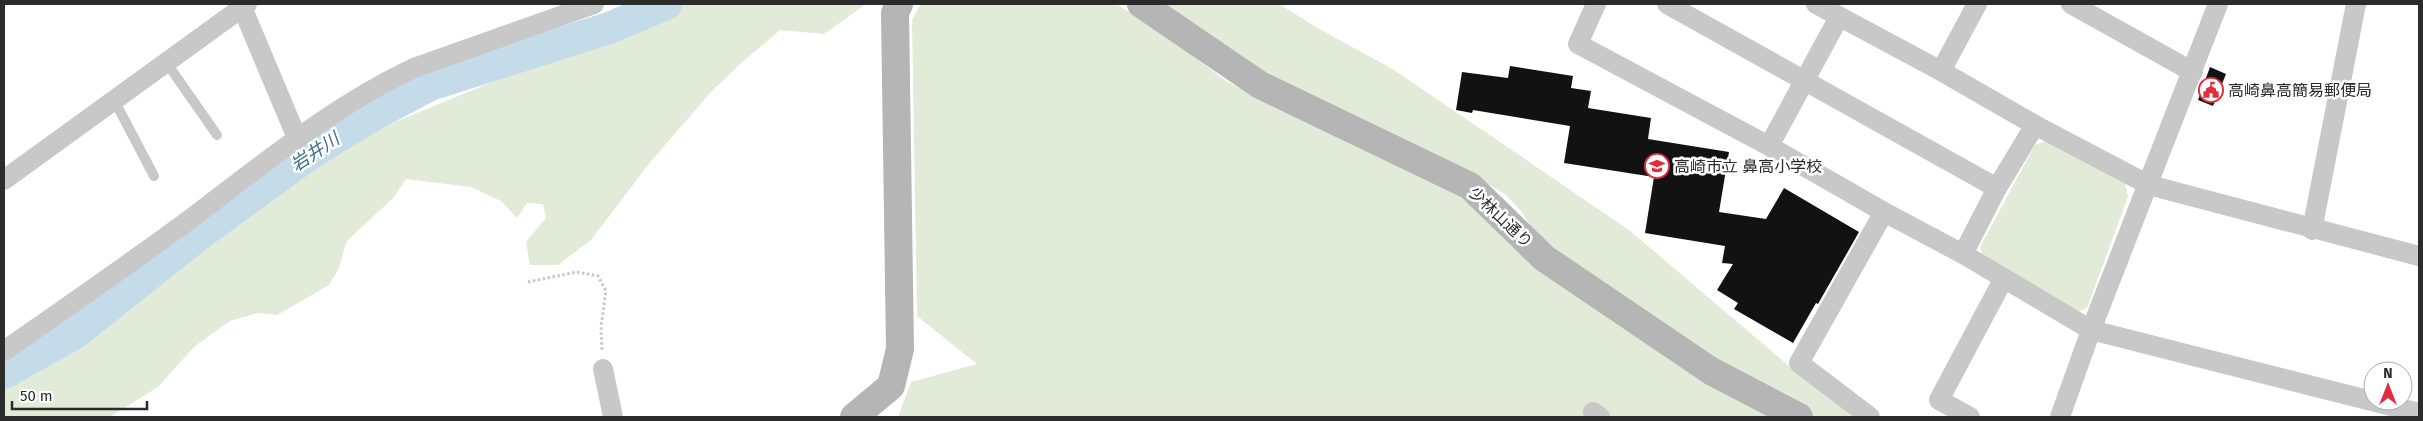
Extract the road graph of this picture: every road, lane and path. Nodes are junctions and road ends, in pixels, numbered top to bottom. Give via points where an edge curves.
1 (594, 4) edge
2 (900, 4) edge
3 (1141, 4) edge
4 (1596, 4) edge
5 (1667, 4) edge
6 (1816, 4) edge
7 (1977, 4) edge
8 (2071, 4) edge
9 (2218, 4) edge
10 (2356, 4) edge
11 (244, 5) edge
12 (1840, 18) junction
13 (166, 62) junction
14 (1941, 71) junction
15 (2193, 72) junction
16 (1804, 82) junction
17 (114, 100) junction
18 (2035, 125) junction
19 (217, 135) dead end
20 (297, 138) junction
21 (1769, 146) junction
22 (154, 176) dead end
23 (4, 180) edge
24 (2149, 185) junction
25 (1998, 188) junction
26 (1884, 212) junction
27 (2312, 230) junction
28 (1963, 254) junction
29 (2419, 256) edge
30 (2004, 278) junction
31 (528, 282) dead end
32 (2091, 330) junction
33 (4, 351) edge
34 (603, 369) joint
35 (2419, 413) edge
36 (613, 417) edge
37 (854, 417) edge
38 (1799, 417) edge
39 (1870, 417) edge
40 (1970, 417) edge
41 (2060, 417) edge

1 - 20 street via 385,81
2 - 37 street via 895,13 900,349 890,386
3 - 38 street, 少林山通り via 1260,86 1470,186 1544,258 1711,371
4 - 21 street via 1578,44
5 - 16 street
6 - 12 street
7 - 14 street
8 - 15 street
9 - 15 street
10 - 27 street
11 - 13 street
11 - 20 street
12 - 14 street
12 - 16 street
13 - 17 street
13 - 19 lane
14 - 18 street
15 - 24 street
16 - 21 street
16 - 25 street
17 - 22 lane
17 - 23 street
18 - 24 street
18 - 25 street
20 - 33 street via 136,260
21 - 26 street
24 - 27 street
24 - 32 street
25 - 28 street
26 - 28 street
26 - 39 street via 1800,364
27 - 29 street
28 - 30 street
30 - 32 street
30 - 40 street via 1939,400
31 - 34 path via 577,272 598,276 606,291 601,327
32 - 35 street
32 - 41 street
34 - 36 street

